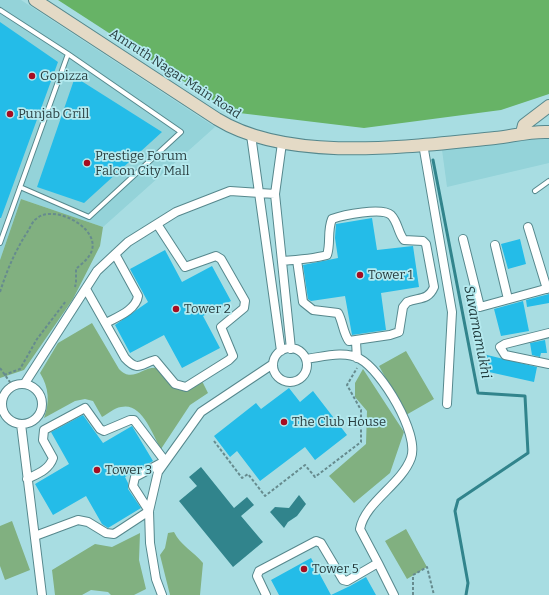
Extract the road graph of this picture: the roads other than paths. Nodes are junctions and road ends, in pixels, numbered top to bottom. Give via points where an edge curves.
1 (35, 0) edge
2 (48, 0) edge
3 (0, 10) edge
4 (68, 54) junction
5 (549, 106) edge
6 (549, 127) edge
7 (523, 129) junction
8 (549, 132) edge
9 (250, 136) junction
10 (282, 143) junction
11 (423, 144) junction
12 (549, 181) edge
13 (20, 187) junction
14 (535, 191) dead end
15 (259, 194) junction
16 (275, 194) junction
17 (157, 224) junction
18 (528, 226) dead end
19 (463, 239) dead end
20 (0, 242) edge
21 (495, 245) dead end
22 (115, 254) junction
23 (297, 260) junction
24 (282, 261) junction
25 (548, 288) edge
26 (86, 289) junction
27 (508, 299) junction
28 (106, 323) junction
29 (549, 333) edge
30 (356, 342) junction
31 (291, 349) junction
32 (281, 351) junction
33 (306, 359) junction
34 (359, 359) junction
35 (273, 364) junction
36 (549, 364) edge
37 (25, 383) junction
38 (447, 404) dead end
39 (1, 410) edge
40 (21, 424) junction
41 (165, 461) junction
42 (27, 479) junction
43 (149, 511) junction
44 (35, 536) junction
45 (378, 564) junction
46 (42, 595) edge
47 (162, 595) edge
48 (266, 595) edge
49 (394, 595) edge

1 - 9 main road, Amruth Nagar Main Road via 217,119
2 - 7 main road, Amruth Nagar Main Road via 219,115 250,129 276,136 323,142 404,141
3 - 4 lane
4 - 13 lane
4 - 13 lane via 182,132 89,217
5 - 7 main road
6 - 7 main road, Amruth Nagar Main Road
7 - 8 main road, Amruth Nagar Main Road
7 - 11 main road, Amruth Nagar Main Road via 496,138
9 - 10 main road, Amruth Nagar Main Road
9 - 15 street
10 - 11 main road, Amruth Nagar Main Road via 317,147
10 - 16 street
11 - 38 street via 452,312
12 - 14 lane
13 - 20 lane
15 - 16 street
15 - 17 street via 230,191 176,212
15 - 32 street
16 - 24 street
17 - 22 street via 128,242
17 - 28 street via 185,267 216,256 238,289 246,304 221,327 233,356 186,387 180,387 155,360 138,367 133,366 125,358
18 - 25 street
19 - 27 street via 480,307
21 - 27 street
22 - 26 street via 97,271
22 - 28 street via 138,296 134,306
23 - 24 street
23 - 30 street via 303,302 314,310 338,313 349,342
23 - 30 street via 327,255 330,247 329,227 332,219 342,215 383,211 391,216 404,240 423,241 426,244 434,287 431,294 425,299 407,302 403,307 399,332
24 - 31 street
25 - 27 street
26 - 28 street
26 - 37 street
29 - 36 street via 505,344 500,348 504,355
30 - 34 street
31 - 32 street
31 - 33 street via 300,352
32 - 35 street
33 - 34 street via 345,355
33 - 35 street via 305,373 294,382 281,379
34 - 45 street via 378,374 404,416 411,439 412,457 396,481 367,512 361,523 360,529
35 - 41 street via 201,412
37 - 39 street via 12,385 2,395
37 - 40 street via 36,388 42,398 42,410 36,419
39 - 40 street via 10,421
40 - 42 street
41 - 42 street via 134,420 104,431 85,408 44,430 43,440 53,458 51,464 47,469
41 - 43 street via 158,472
41 - 43 street via 135,477 133,481 133,486
42 - 44 street
43 - 44 street via 114,534 78,520
43 - 47 street via 150,543 156,579
44 - 46 street
45 - 48 street via 347,581 342,580 321,543 316,541 259,571 257,576
45 - 49 street

